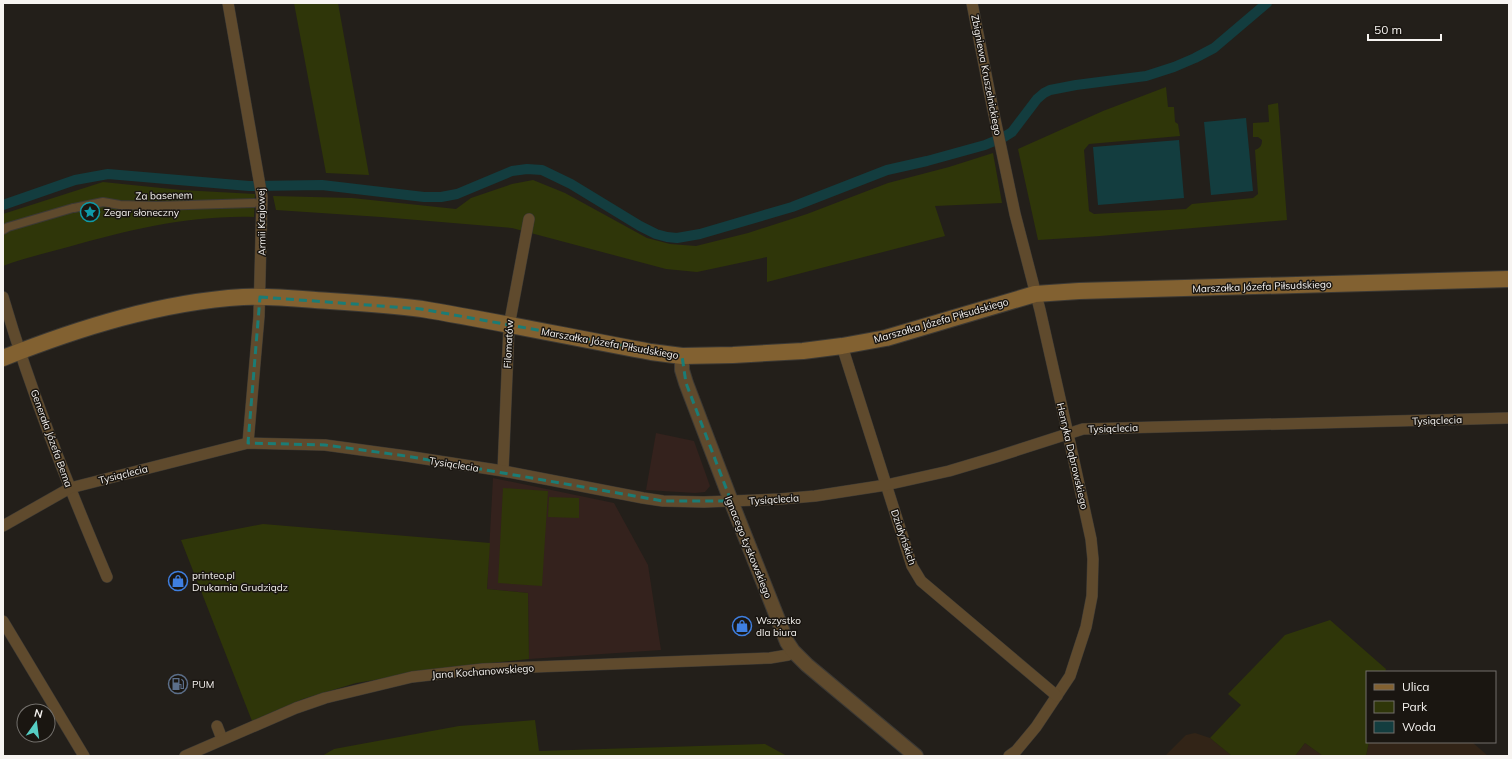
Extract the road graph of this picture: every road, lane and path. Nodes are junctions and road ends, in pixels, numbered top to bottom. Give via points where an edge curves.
1 (228, 3) edge
2 (972, 3) edge
3 (1001, 147) joint
4 (258, 200) junction
5 (529, 219) dead end
6 (3, 230) edge
7 (1509, 279) edge
8 (1035, 294) junction
9 (3, 297) edge
10 (260, 297) junction
11 (509, 326) junction
12 (842, 346) junction
13 (19, 352) junction
14 (682, 356) junction
15 (3, 358) edge
16 (1509, 418) edge
17 (1068, 434) junction
18 (248, 442) junction
19 (504, 471) junction
20 (886, 485) junction
21 (70, 488) junction
22 (731, 501) junction
23 (3, 526) edge
24 (106, 577) dead end
25 (3, 621) edge
26 (793, 651) junction
27 (1057, 696) junction
28 (217, 726) dead end
29 (222, 739) junction
30 (1013, 754) edge
31 (84, 756) edge
32 (185, 756) edge
33 (916, 756) edge

1 - 4 street, Armii Krajowej via 260,183
2 - 3 street, Zbigniewa Kruszelnickiego
3 - 8 street, Henryka Dąbrowskiego
4 - 6 street, Za basenem via 156,206 104,202 74,208
4 - 10 street, Armii Krajowej
5 - 11 street, Filomatów
7 - 8 main road, Marszałka Józefa Piłsudskiego
8 - 12 main road, Marszałka Józefa Piłsudskiego via 886,338
8 - 17 street, Henryka Dąbrowskiego
9 - 13 street, Generała Józefa Bema
10 - 11 main road, Marszałka Józefa Piłsudskiego via 403,307
10 - 13 main road, Marszałka Józefa Piłsudskiego via 205,301 140,314 92,326
10 - 18 street, Armii Krajowej
11 - 14 main road, Marszałka Józefa Piłsudskiego
11 - 19 street, Filomatów
12 - 14 main road, Marszałka Józefa Piłsudskiego via 803,351
12 - 20 street, Działyńskich
13 - 15 main road, Marszałka Józefa Piłsudskiego
13 - 21 street, Generała Józefa Bema
14 - 22 street, Ignacego Łyskowskiego via 682,370 686,383
16 - 17 street, Tysiąclecia via 1106,428 1083,429
17 - 20 street, Tysiąclecia via 989,459
17 - 27 street, Henryka Dąbrowskiego via 1091,539 1092,596 1079,651 1070,676
18 - 19 street, Tysiąclecia via 325,445
18 - 21 street, Tysiąclecia
19 - 22 street, Tysiąclecia via 663,501
20 - 22 street, Tysiąclecia via 815,496
20 - 27 street, Działyńskich via 912,566 921,581
21 - 23 street, Tysiąclecia
21 - 24 street, Generała Józefa Bema
22 - 26 street, Ignacego Łyskowskiego via 783,633
25 - 31 street
26 - 29 street, Jana Kochanowskiego via 788,655 770,658 483,669 412,677 326,698
26 - 33 street, Ignacego Łyskowskiego
27 - 30 street, Henryka Dąbrowskiego via 1036,727
28 - 29 street
29 - 32 street, Jana Kochanowskiego

